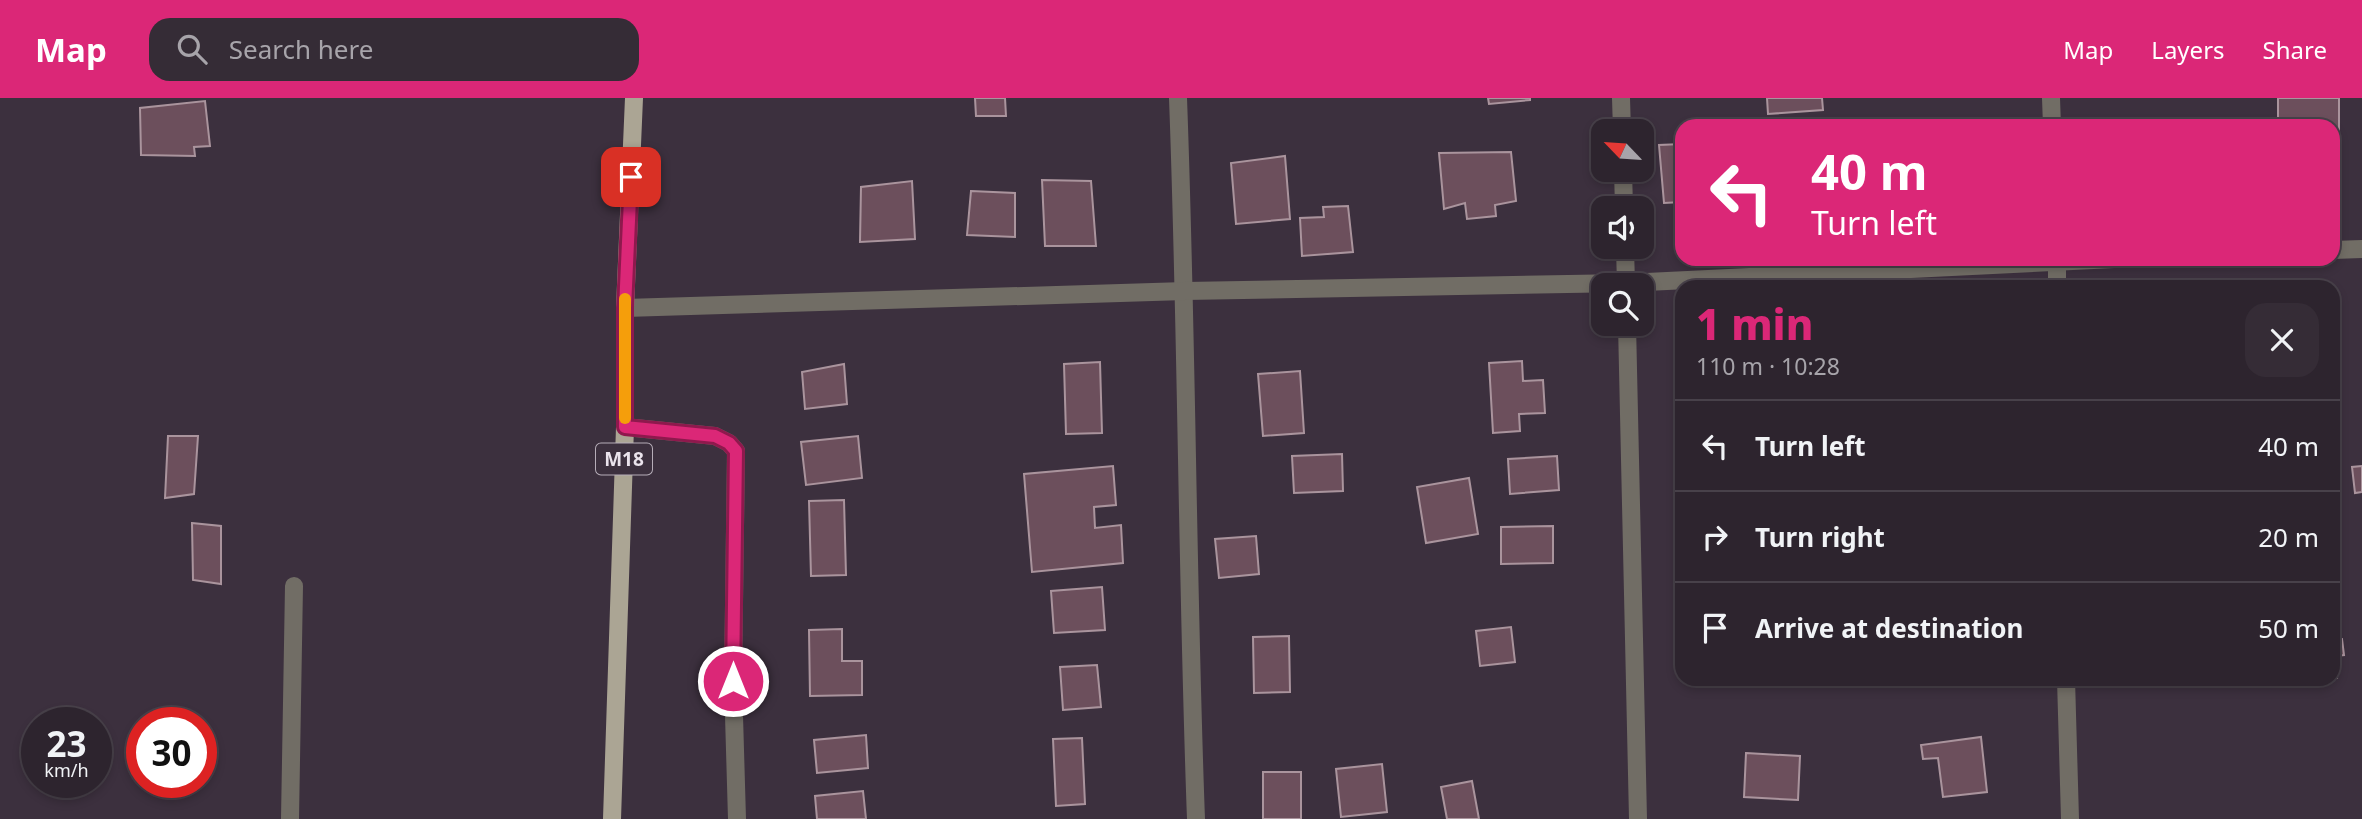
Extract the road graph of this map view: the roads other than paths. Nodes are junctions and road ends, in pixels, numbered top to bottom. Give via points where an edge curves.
1 (634, 98) edge
2 (1178, 98) edge
3 (1621, 98) edge
4 (2051, 98) edge
5 (1622, 119) edge
6 (2052, 119) edge
7 (2340, 250) edge
8 (2362, 250) edge
9 (1963, 266) edge
10 (1701, 280) edge
11 (1675, 281) edge
12 (1654, 283) edge
13 (1591, 285) edge
14 (1185, 291) junction
15 (625, 308) junction
16 (1627, 336) edge
17 (625, 427) junction
18 (294, 586) dead end
19 (2066, 686) edge
20 (290, 819) edge
21 (612, 819) edge
22 (737, 819) edge
23 (1196, 819) edge
24 (1638, 819) edge
25 (2070, 819) edge

1 - 15 main road, M18
2 - 14 street
3 - 5 street
4 - 6 street
7 - 8 street
9 - 10 street
11 - 12 street
13 - 14 street
14 - 15 street
14 - 23 street
15 - 17 main road, M18
16 - 24 street
17 - 21 main road, M18
17 - 22 street via 715,436 736,451 733,681
18 - 20 street
19 - 25 street

